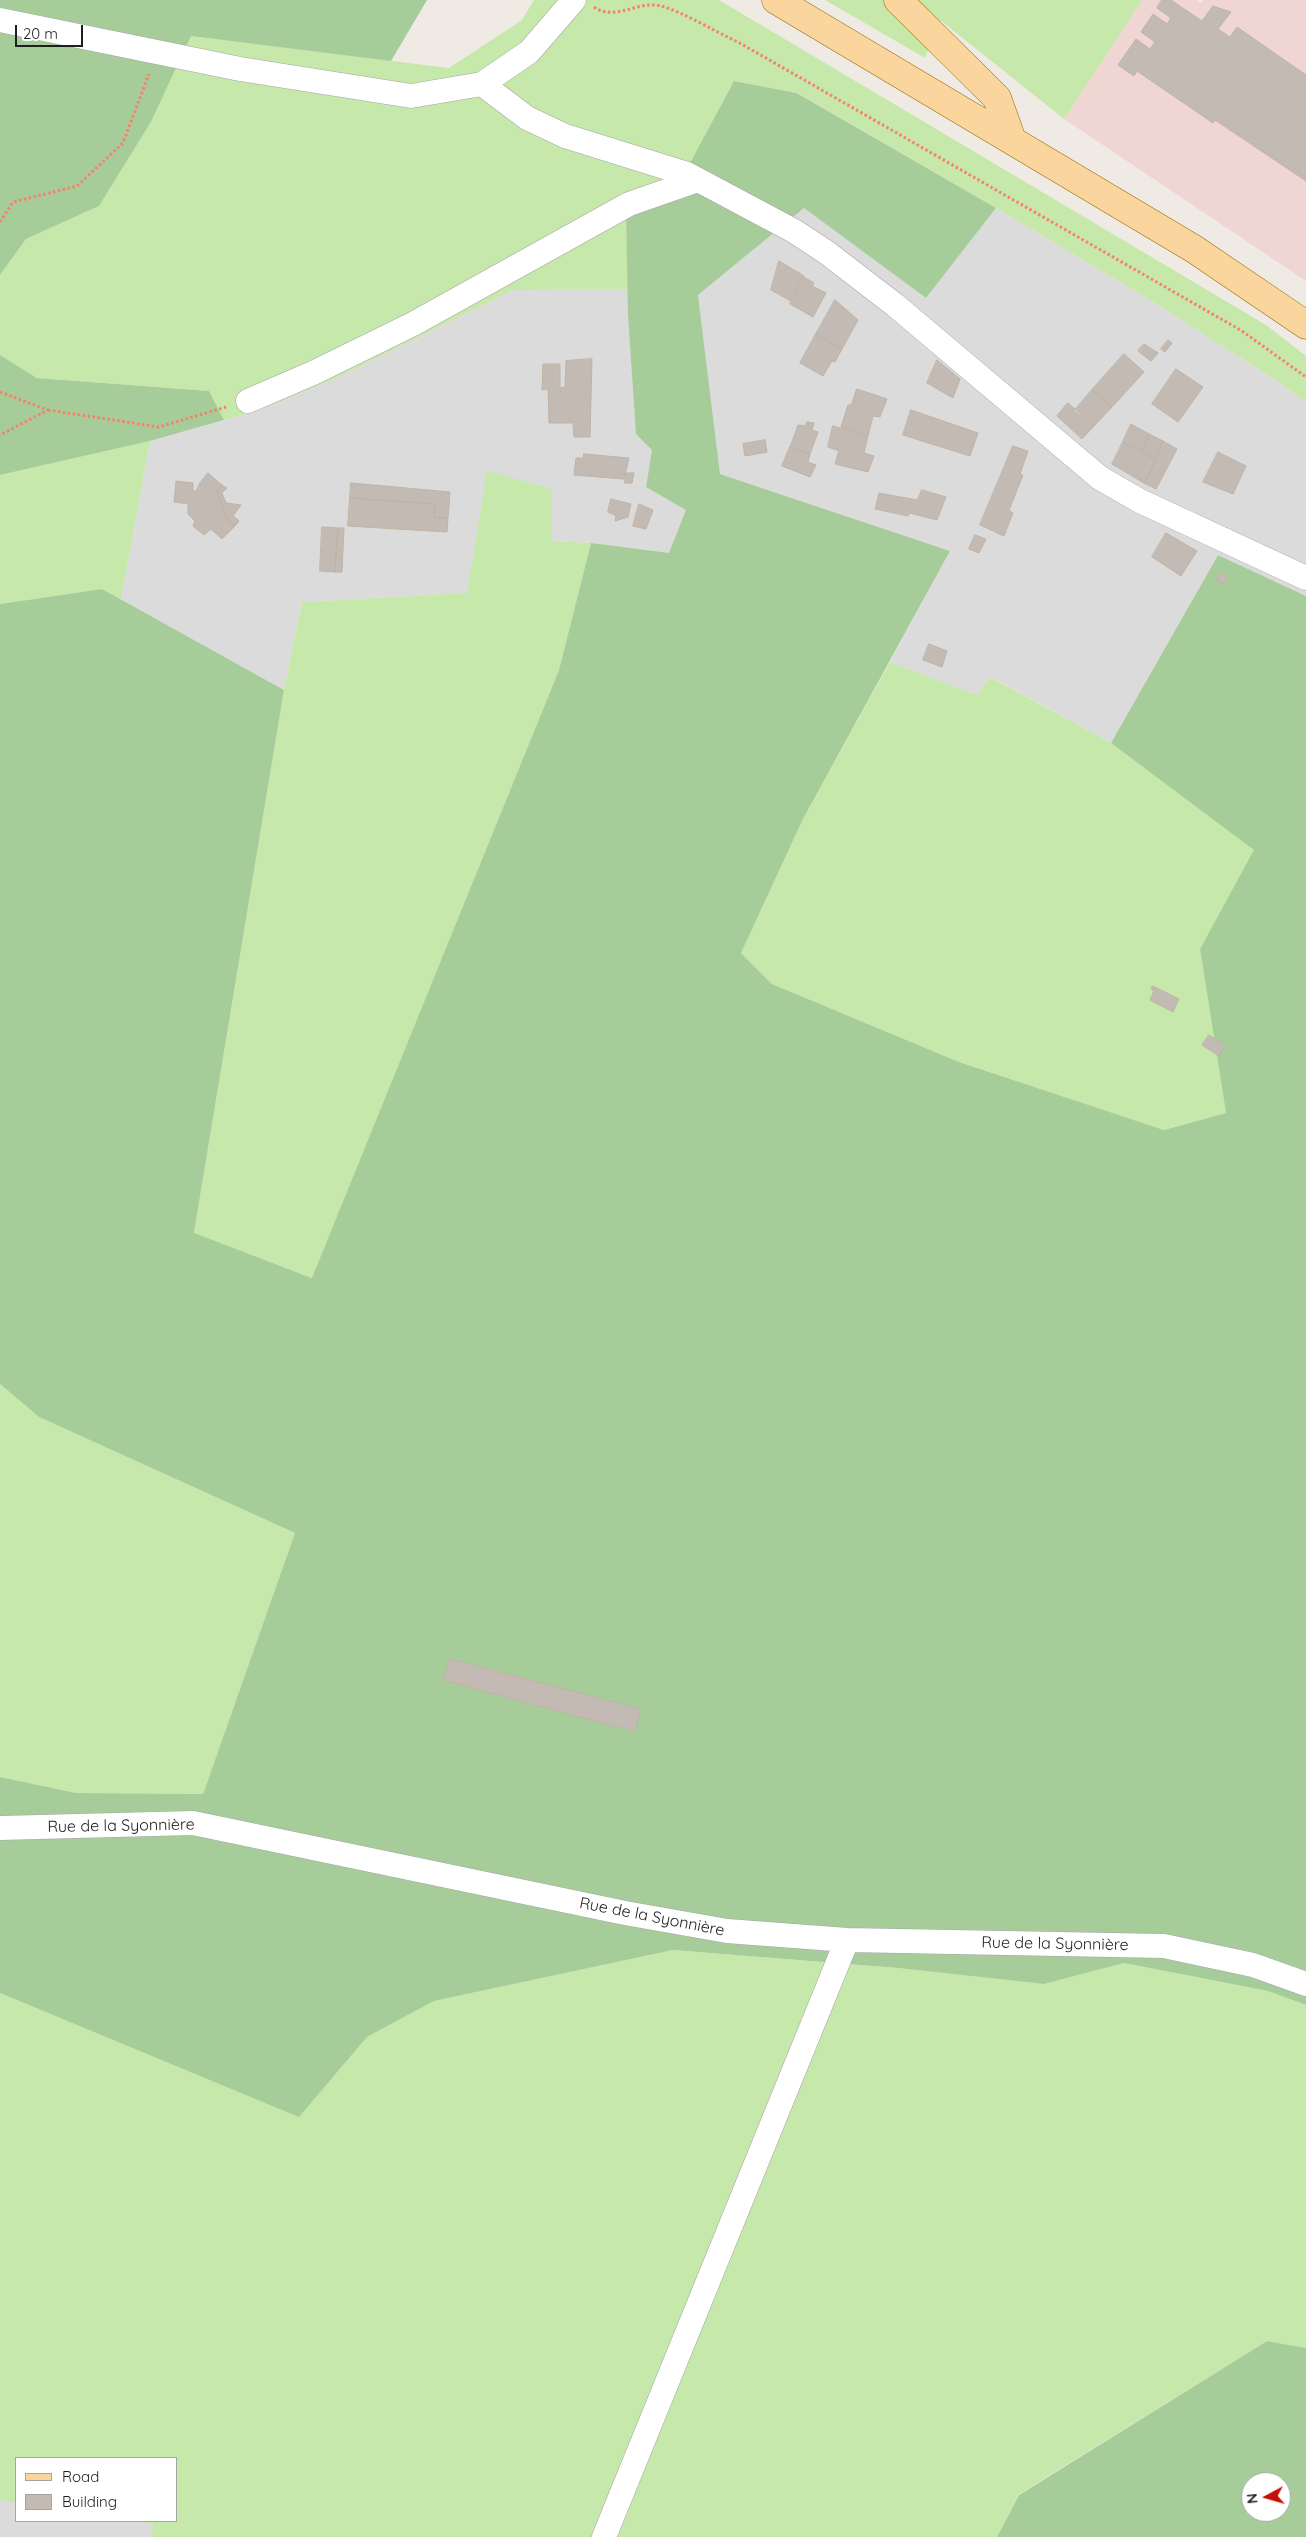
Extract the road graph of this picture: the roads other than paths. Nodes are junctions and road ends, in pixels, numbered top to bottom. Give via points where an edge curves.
1 (776, 0) edge
2 (898, 0) edge
3 (581, 2) edge
4 (0, 20) edge
5 (482, 84) junction
6 (1012, 140) junction
7 (698, 180) junction
8 (1306, 325) edge
9 (248, 401) road end
10 (1306, 578) edge
11 (0, 1828) edge
12 (847, 1940) junction
13 (1306, 1984) edge
14 (604, 2537) edge

1 - 6 main road
2 - 6 main road via 997,98
3 - 5 street via 529,52
4 - 5 street via 240,69 411,96
5 - 7 street via 527,118 565,136
6 - 8 main road via 1194,248
7 - 9 street via 629,204 413,324
7 - 10 street via 794,231 826,252 1100,478 1140,501
11 - 12 street, Rue de la Syonnière via 193,1823 625,1913 727,1931
12 - 13 street, Rue de la Syonnière via 1164,1946 1253,1965
12 - 14 street

